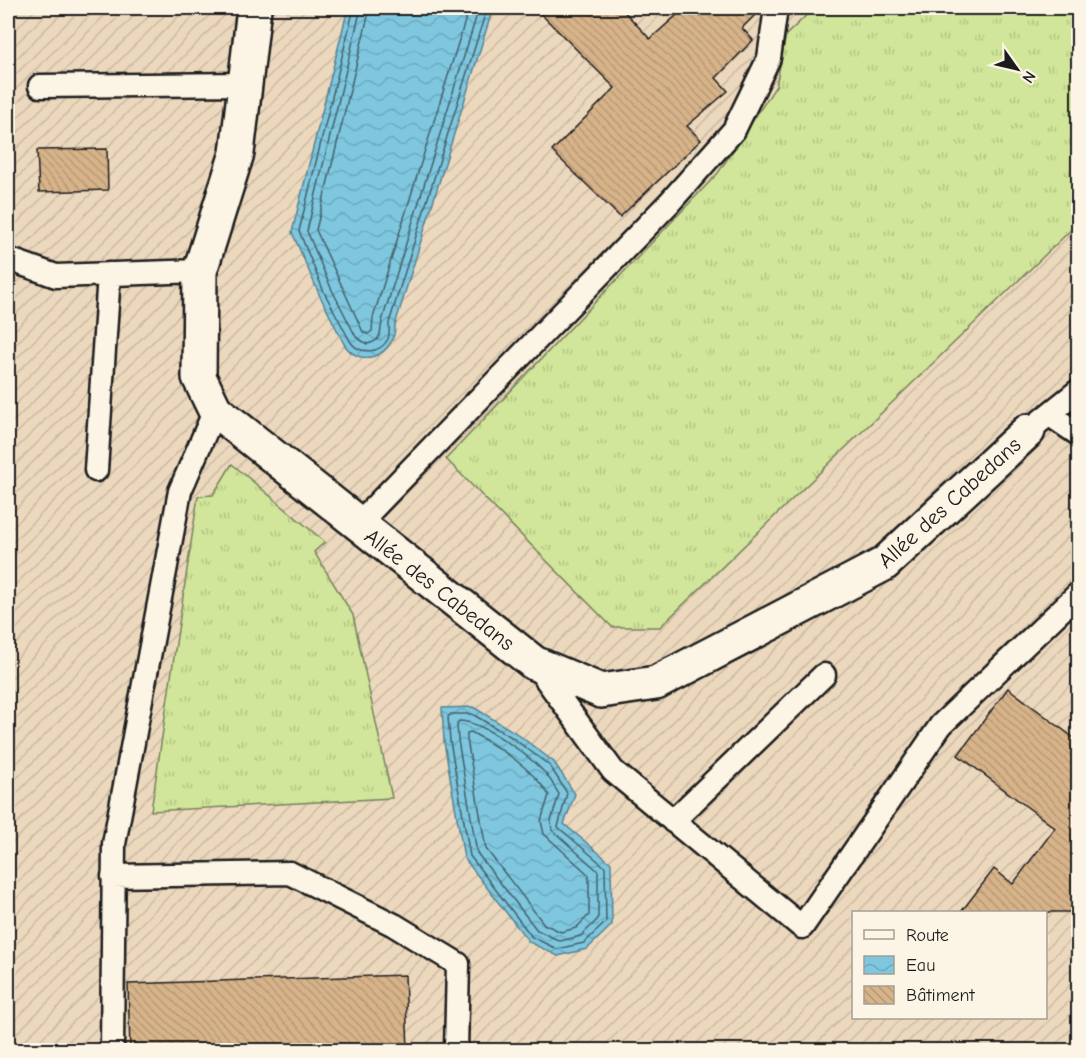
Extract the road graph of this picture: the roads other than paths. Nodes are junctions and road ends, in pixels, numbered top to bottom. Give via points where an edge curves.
1 (254, 8) edge
2 (776, 8) edge
3 (245, 84) junction
4 (40, 86) dead end
5 (8, 259) edge
6 (200, 271) junction
7 (109, 274) junction
8 (1078, 391) edge
9 (214, 410) junction
10 (1039, 423) junction
11 (1078, 434) edge
12 (96, 471) dead end
13 (358, 524) junction
14 (1078, 594) edge
15 (534, 663) junction
16 (824, 675) dead end
17 (673, 821) junction
18 (113, 876) junction
19 (112, 1050) edge
20 (456, 1050) edge

1 - 3 street, Allée des Cabedans
2 - 13 lane via 769,58 734,130 669,203
3 - 4 lane
3 - 6 street, Allée des Cabedans via 237,153
5 - 7 lane via 56,276
6 - 7 lane
6 - 9 street, Allée des Cabedans via 199,376
7 - 12 lane
8 - 10 lane
9 - 13 street, Allée des Cabedans
9 - 18 lane via 180,491 114,844
10 - 11 lane
10 - 15 street, Allée des Cabedans via 884,564 656,683 601,691
13 - 15 street, Allée des Cabedans
14 - 17 lane via 941,725 802,927
15 - 17 lane via 613,771
16 - 17 lane
18 - 19 lane
18 - 20 lane via 290,873 394,925 458,964

